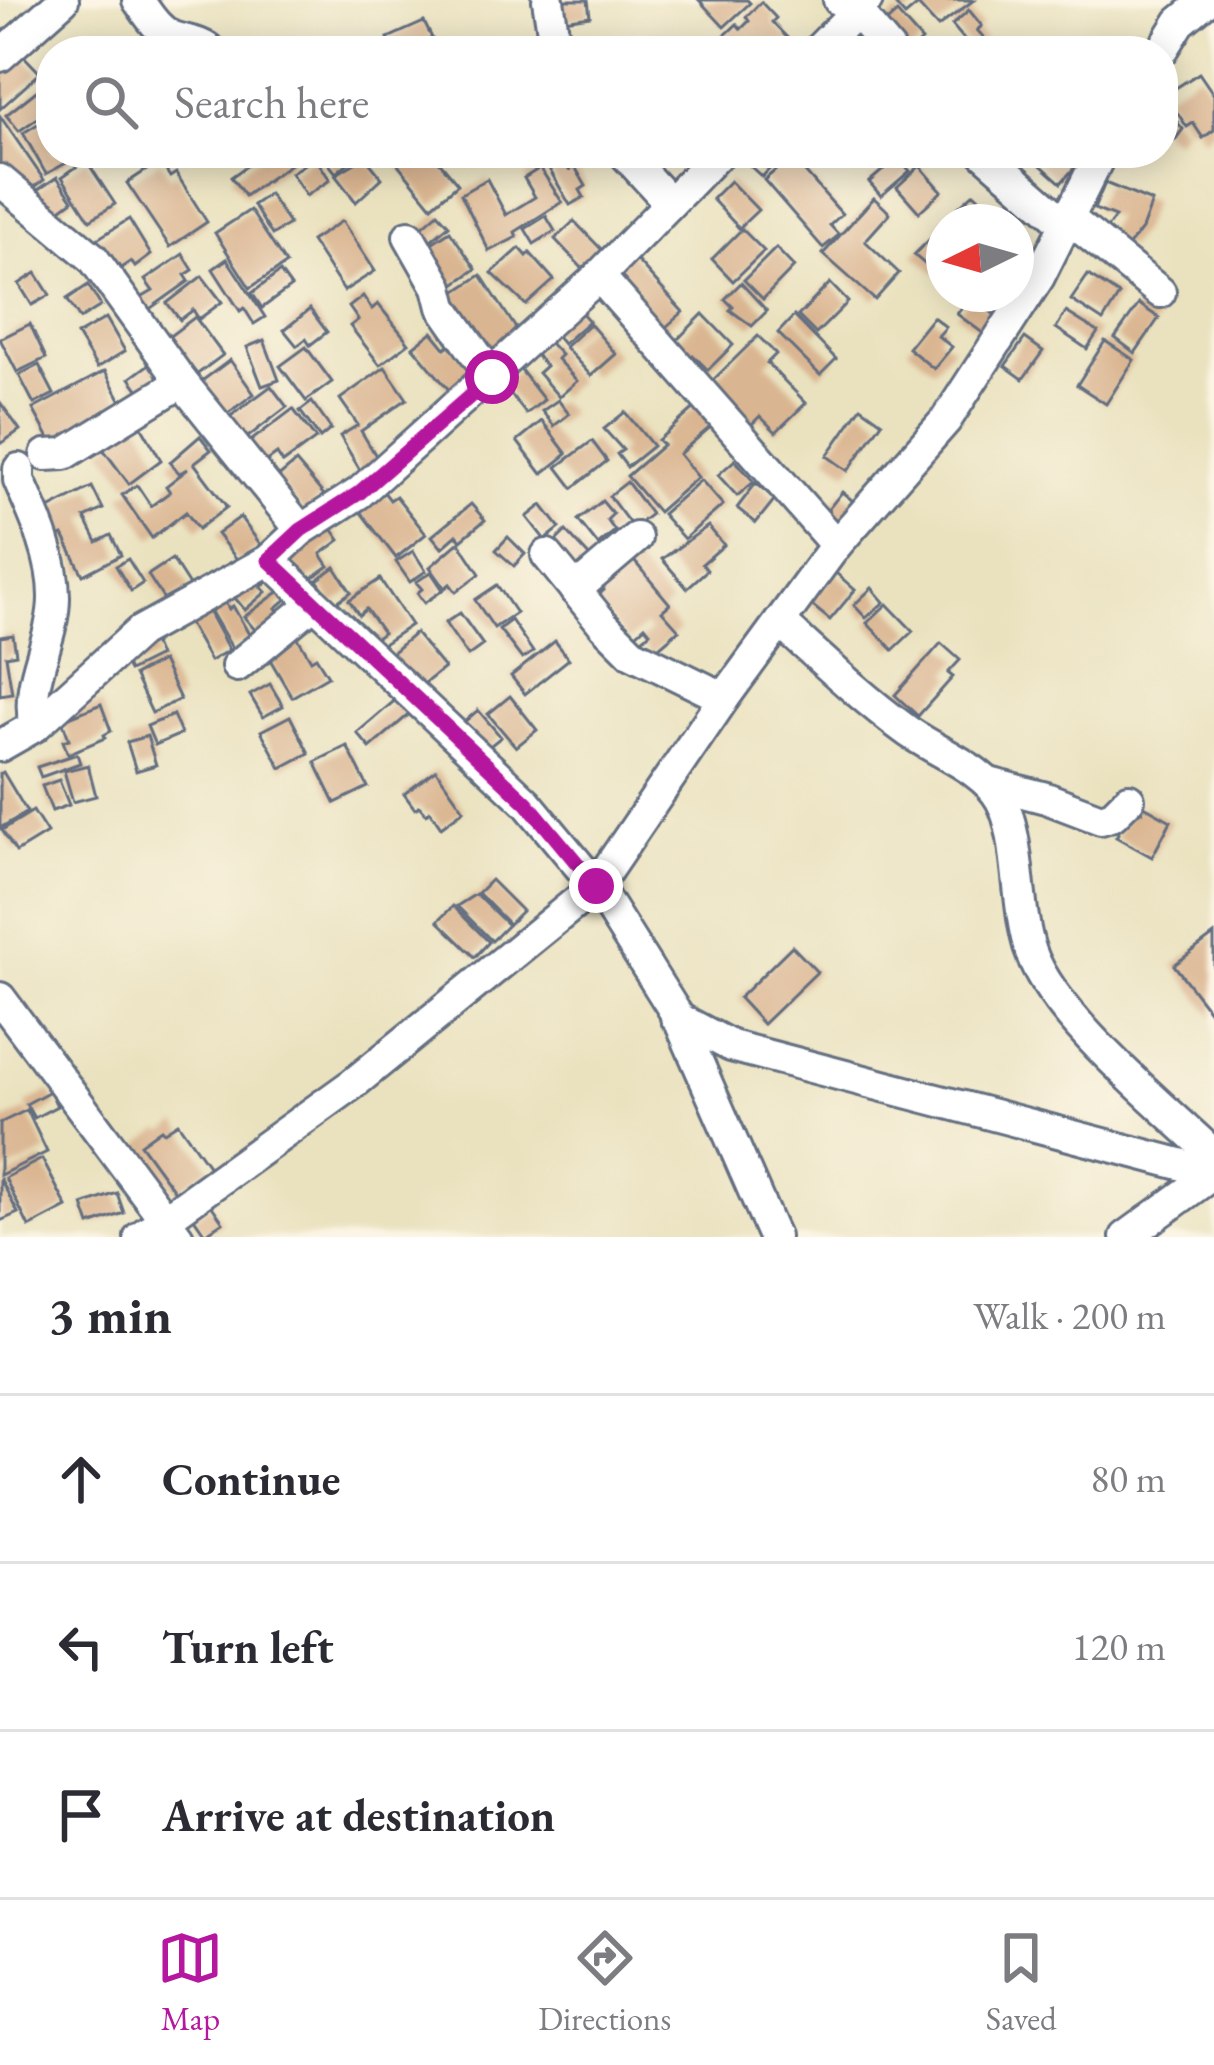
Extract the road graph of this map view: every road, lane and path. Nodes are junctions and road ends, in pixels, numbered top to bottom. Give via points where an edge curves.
1 (63, 0) edge
2 (138, 0) edge
3 (548, 0) edge
4 (1207, 0) edge
5 (854, 4) edge
6 (171, 36) edge
7 (554, 36) edge
8 (829, 36) edge
9 (879, 36) edge
10 (1171, 36) edge
11 (0, 56) edge
12 (637, 168) edge
13 (704, 168) edge
14 (1002, 168) edge
15 (1093, 168) edge
16 (0, 180) edge
17 (670, 203) junction
18 (1066, 220) junction
19 (409, 236) dead end
20 (599, 276) junction
21 (1160, 292) dead end
22 (492, 377) junction
23 (182, 382) junction
24 (301, 530) junction
25 (636, 538) dead end
26 (836, 545) junction
27 (547, 555) dead end
28 (269, 560) junction
29 (575, 590) junction
30 (314, 603) junction
31 (780, 622) junction
32 (237, 666) dead end
33 (724, 698) junction
34 (35, 726) junction
35 (0, 746) edge
36 (988, 783) junction
37 (1129, 799) dead end
38 (596, 886) junction
39 (0, 998) edge
40 (676, 1017) junction
41 (1214, 1155) edge
42 (1214, 1173) edge
43 (161, 1231) edge
44 (774, 1237) edge
45 (1126, 1237) edge

1 - 11 street
2 - 6 street
3 - 7 street
4 - 10 street
5 - 8 street
5 - 9 street
12 - 17 street
13 - 17 street
14 - 18 street
15 - 18 street
16 - 23 street via 93,258
17 - 20 street
18 - 21 street
18 - 26 street via 1039,277 946,420
19 - 22 street via 443,308
20 - 22 street
20 - 26 street
22 - 24 street via 359,493
23 - 24 street
23 - 34 street via 64,454 33,462 54,599 31,695
24 - 28 street
25 - 29 street
26 - 31 street
27 - 29 street
28 - 30 street
28 - 34 street via 139,632
29 - 33 street via 632,652
30 - 32 street
30 - 38 street via 527,803
31 - 33 street
31 - 36 street via 907,730
33 - 38 street
34 - 35 street
36 - 37 street via 1101,819
36 - 41 street via 1003,802 1019,915 1052,995
38 - 40 street
38 - 43 street
39 - 43 street
40 - 42 street via 731,1046
40 - 44 street
42 - 45 street

